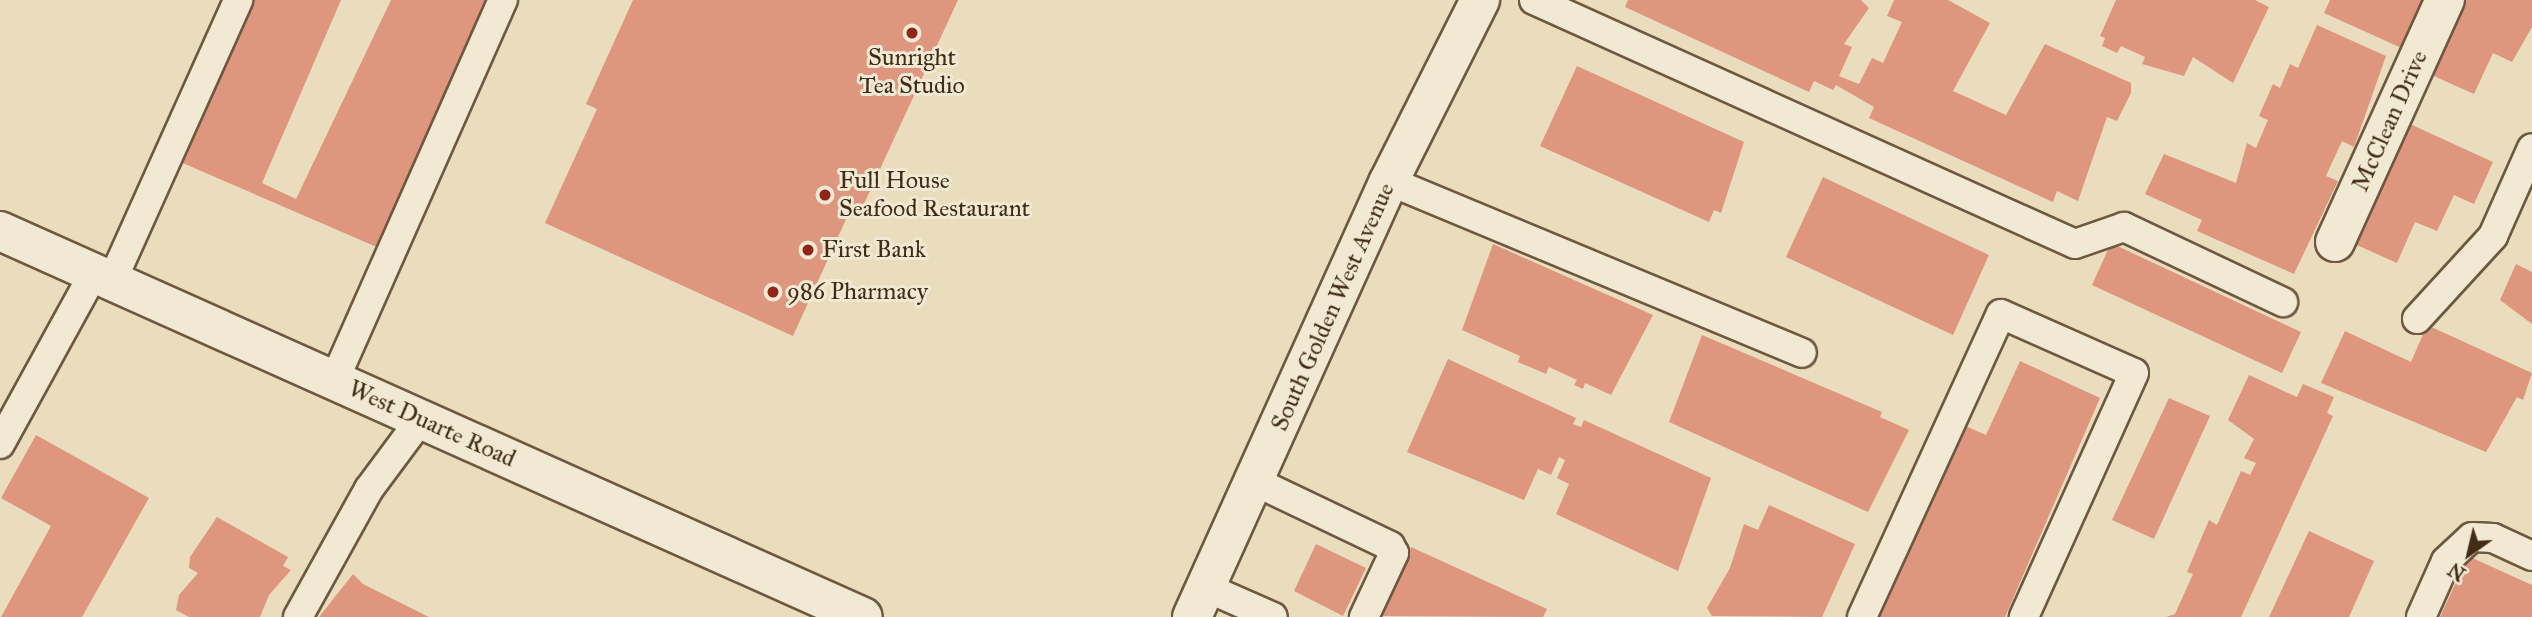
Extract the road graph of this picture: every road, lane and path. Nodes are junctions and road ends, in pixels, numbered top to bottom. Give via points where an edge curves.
1 (238, 0) edge
2 (503, 0) edge
3 (1480, 0) edge
4 (1534, 0) edge
5 (2445, 0) edge
6 (2532, 148) edge
7 (1390, 181) junction
8 (0, 231) edge
9 (2335, 242) dead end
10 (103, 277) junction
11 (2283, 302) dead end
12 (2417, 319) dead end
13 (1802, 353) dead end
14 (334, 381) junction
15 (421, 419) junction
16 (0, 444) edge
17 (1254, 481) junction
18 (2532, 556) edge
19 (1198, 602) edge
20 (298, 617) edge
21 (863, 617) edge
22 (1273, 617) edge
23 (1364, 617) edge
24 (1862, 617) edge
25 (2024, 617) edge
26 (2421, 617) edge

1 - 10 lane
2 - 14 lane
3 - 7 street, South Golden West Avenue
4 - 11 lane via 2075,244 2124,227
5 - 9 street, McClean Drive
6 - 12 lane via 2493,236
7 - 13 lane
7 - 17 street, South Golden West Avenue
8 - 10 street, West Duarte Road
10 - 14 street, West Duarte Road
10 - 16 lane
14 - 15 street, West Duarte Road
15 - 20 lane via 369,489
15 - 21 street, West Duarte Road
17 - 19 street, South Golden West Avenue
17 - 23 lane via 1390,546 1394,553
18 - 26 lane via 2493,538 2472,537 2446,561
19 - 22 lane
24 - 25 lane via 2001,314 2134,373

